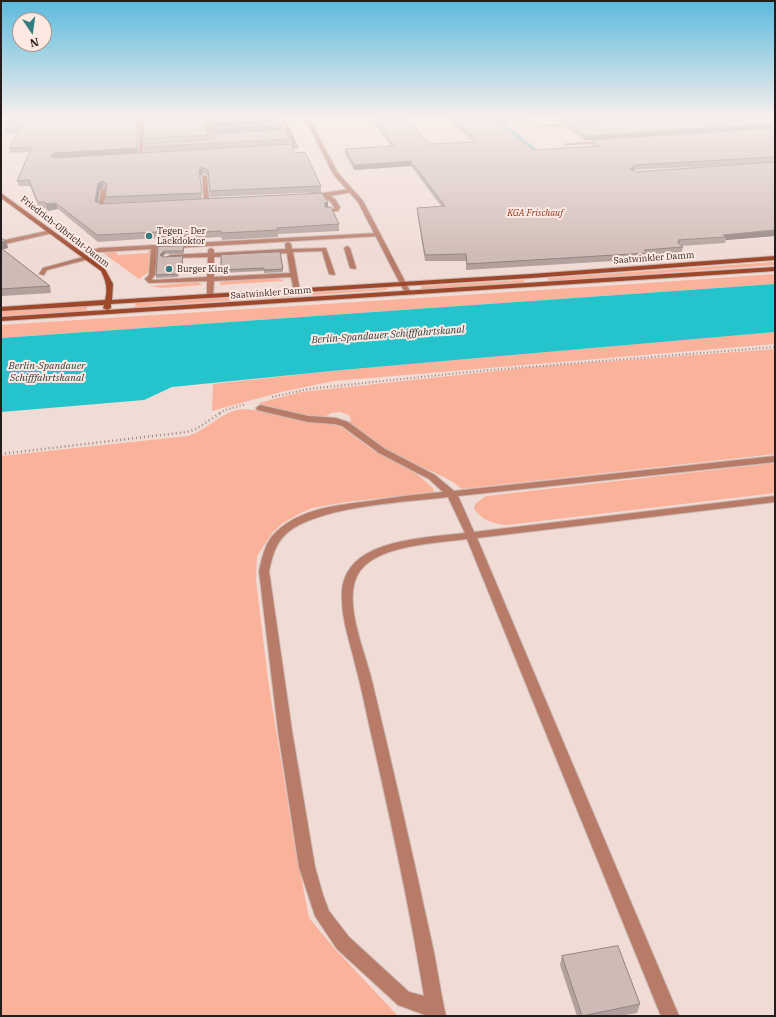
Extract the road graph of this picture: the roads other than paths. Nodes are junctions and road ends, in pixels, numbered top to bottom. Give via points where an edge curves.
1 (332, 165) edge
2 (204, 176) edge
3 (104, 190) edge
4 (350, 191) junction
5 (323, 194) junction
6 (1, 195) edge
7 (305, 195) edge
8 (222, 200) edge
9 (199, 201) edge
10 (207, 201) junction
11 (116, 206) edge
12 (328, 211) edge
13 (51, 232) junction
14 (378, 235) junction
15 (287, 240) junction
16 (1, 243) edge
17 (211, 244) junction
18 (154, 247) junction
19 (348, 248) dead end
20 (289, 250) junction
21 (80, 253) junction
22 (211, 255) junction
23 (87, 258) junction
24 (165, 258) edge
25 (775, 258) edge
26 (353, 268) dead end
27 (775, 269) edge
28 (42, 274) dead end
29 (294, 274) junction
30 (332, 274) dead end
31 (535, 276) junction
32 (211, 280) junction
33 (403, 284) junction
34 (542, 285) junction
35 (297, 291) junction
36 (408, 293) junction
37 (210, 296) junction
38 (109, 302) junction
39 (1, 309) edge
40 (106, 312) junction
41 (1, 319) edge
42 (260, 408) dead end
43 (775, 459) edge
44 (452, 494) junction
45 (775, 499) edge
46 (471, 536) junction
47 (436, 1012) edge
48 (670, 1016) edge

1 - 4 street
2 - 10 street
3 - 11 street via 101,207
4 - 5 street
4 - 14 street via 360,201
5 - 7 street
5 - 12 street via 336,203 336,210
6 - 13 main road, Friedrich-Olbricht-Damm
8 - 10 street
9 - 10 street
13 - 16 street
13 - 21 main road, Friedrich-Olbricht-Damm
14 - 15 street
14 - 33 street
15 - 17 street
15 - 20 street
17 - 18 street
17 - 22 street
18 - 21 street
18 - 32 street via 152,275 148,279 151,282
19 - 26 street
20 - 22 street
20 - 29 street
20 - 30 street via 324,248
21 - 23 main road, Friedrich-Olbricht-Damm
22 - 24 street
22 - 32 street
23 - 28 street via 45,269
23 - 38 main road, Friedrich-Olbricht-Damm via 103,270 110,280 112,291
25 - 31 main road, Saatwinkler Damm
27 - 34 main road, Saatwinkler Damm
29 - 32 street
29 - 35 street
31 - 33 main road, Saatwinkler Damm
31 - 34 street
32 - 37 street
33 - 35 main road, Saatwinkler Damm
33 - 36 street
34 - 36 main road, Saatwinkler Damm
35 - 37 main road, Saatwinkler Damm
36 - 40 main road, Saatwinkler Damm
37 - 38 main road, Saatwinkler Damm
38 - 39 main road, Saatwinkler Damm
38 - 40 main road, Friedrich-Olbricht-Damm
40 - 41 main road, Saatwinkler Damm
42 - 44 street via 345,424 382,451 432,476
43 - 44 street
44 - 46 street
44 - 47 street via 332,509 308,516 279,535 269,551 264,571 285,731 307,867 320,909 343,944 404,999
45 - 46 street
46 - 47 street via 418,542 372,554 356,569 346,592 426,952
46 - 48 street

